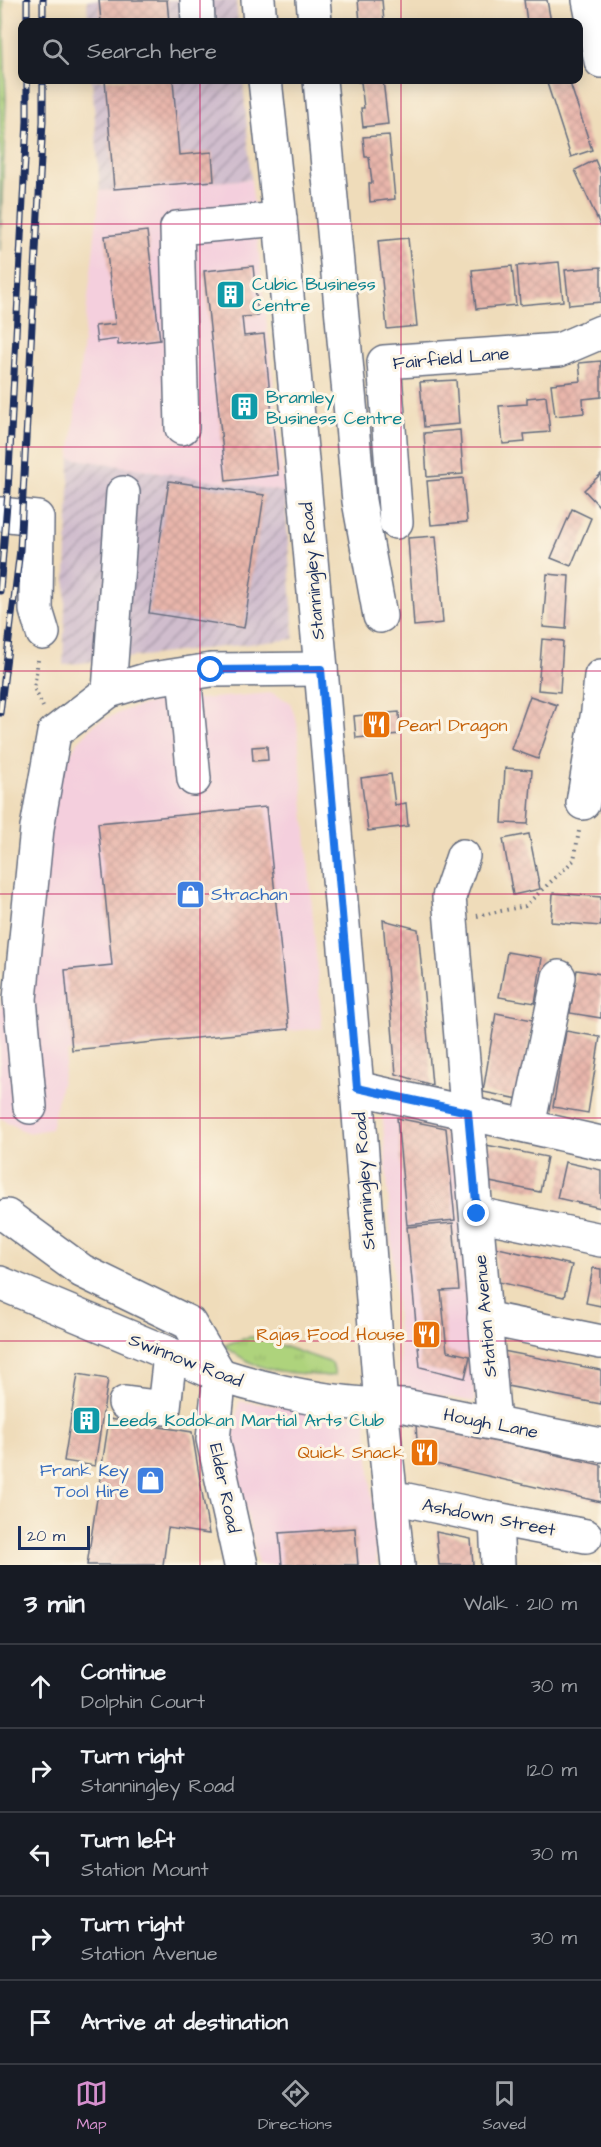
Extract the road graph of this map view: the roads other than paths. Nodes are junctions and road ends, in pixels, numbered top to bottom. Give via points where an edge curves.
1 (197, 0) edge
2 (258, 0) edge
3 (313, 0) edge
4 (589, 0) edge
5 (198, 18) edge
6 (260, 18) edge
7 (315, 18) edge
8 (601, 61) edge
9 (265, 84) edge
10 (320, 84) edge
11 (280, 219) junction
12 (601, 332) edge
13 (183, 428) dead end
14 (123, 494) dead end
15 (0, 514) edge
16 (396, 522) dead end
17 (380, 616) dead end
18 (43, 633) road end
19 (321, 669) junction
20 (184, 675) junction
21 (601, 676) edge
22 (109, 691) junction
23 (194, 779) dead end
24 (584, 803) road end
25 (463, 856) dead end
26 (558, 977) dead end
27 (357, 1088) junction
28 (30, 1107) dead end
29 (468, 1112) junction
30 (528, 1126) junction
31 (600, 1136) edge
32 (477, 1214) junction
33 (7, 1216) dead end
34 (601, 1240) edge
35 (0, 1283) edge
36 (484, 1318) junction
37 (601, 1342) edge
38 (170, 1355) junction
39 (220, 1375) junction
40 (125, 1403) dead end
41 (381, 1406) junction
42 (494, 1423) junction
43 (601, 1445) edge
44 (391, 1499) junction
45 (496, 1519) junction
46 (586, 1536) dead end
47 (241, 1565) edge
48 (398, 1565) edge
49 (498, 1565) edge

1 - 5 street
2 - 6 street
3 - 7 street
4 - 8 street
9 - 11 street, Stanningley Road
10 - 17 street via 358,501
11 - 13 street via 177,228
11 - 19 street, Stanningley Road
12 - 16 street, Fairfield Lane via 559,350 384,362
14 - 22 street
15 - 18 street via 37,518 36,610
19 - 20 street via 211,670
19 - 27 street, Stanningley Road
20 - 22 street via 146,680
20 - 23 street
21 - 24 street
22 - 28 street via 54,733 37,828 20,999
25 - 29 street, Station Avenue via 449,897
26 - 30 street
27 - 29 street
27 - 41 street, Stanningley Road
29 - 30 street
29 - 32 street, Station Avenue
30 - 31 street
32 - 34 street
32 - 36 street, Station Avenue
33 - 39 street via 82,1271 189,1323
35 - 38 street, Swinnow Road
36 - 37 street
36 - 42 street, Station Avenue
38 - 39 street, Swinnow Road
38 - 40 street via 164,1408
39 - 41 street, Swinnow Road via 290,1394
39 - 47 street, Elder Road via 213,1439
41 - 42 street, Hough Lane via 405,1406
41 - 44 street, Stanningley Road
42 - 43 street, Hough Lane
44 - 45 street, Ashdown Street
44 - 48 street, Stanningley Road
45 - 46 street, Ashdown Street
45 - 49 street

